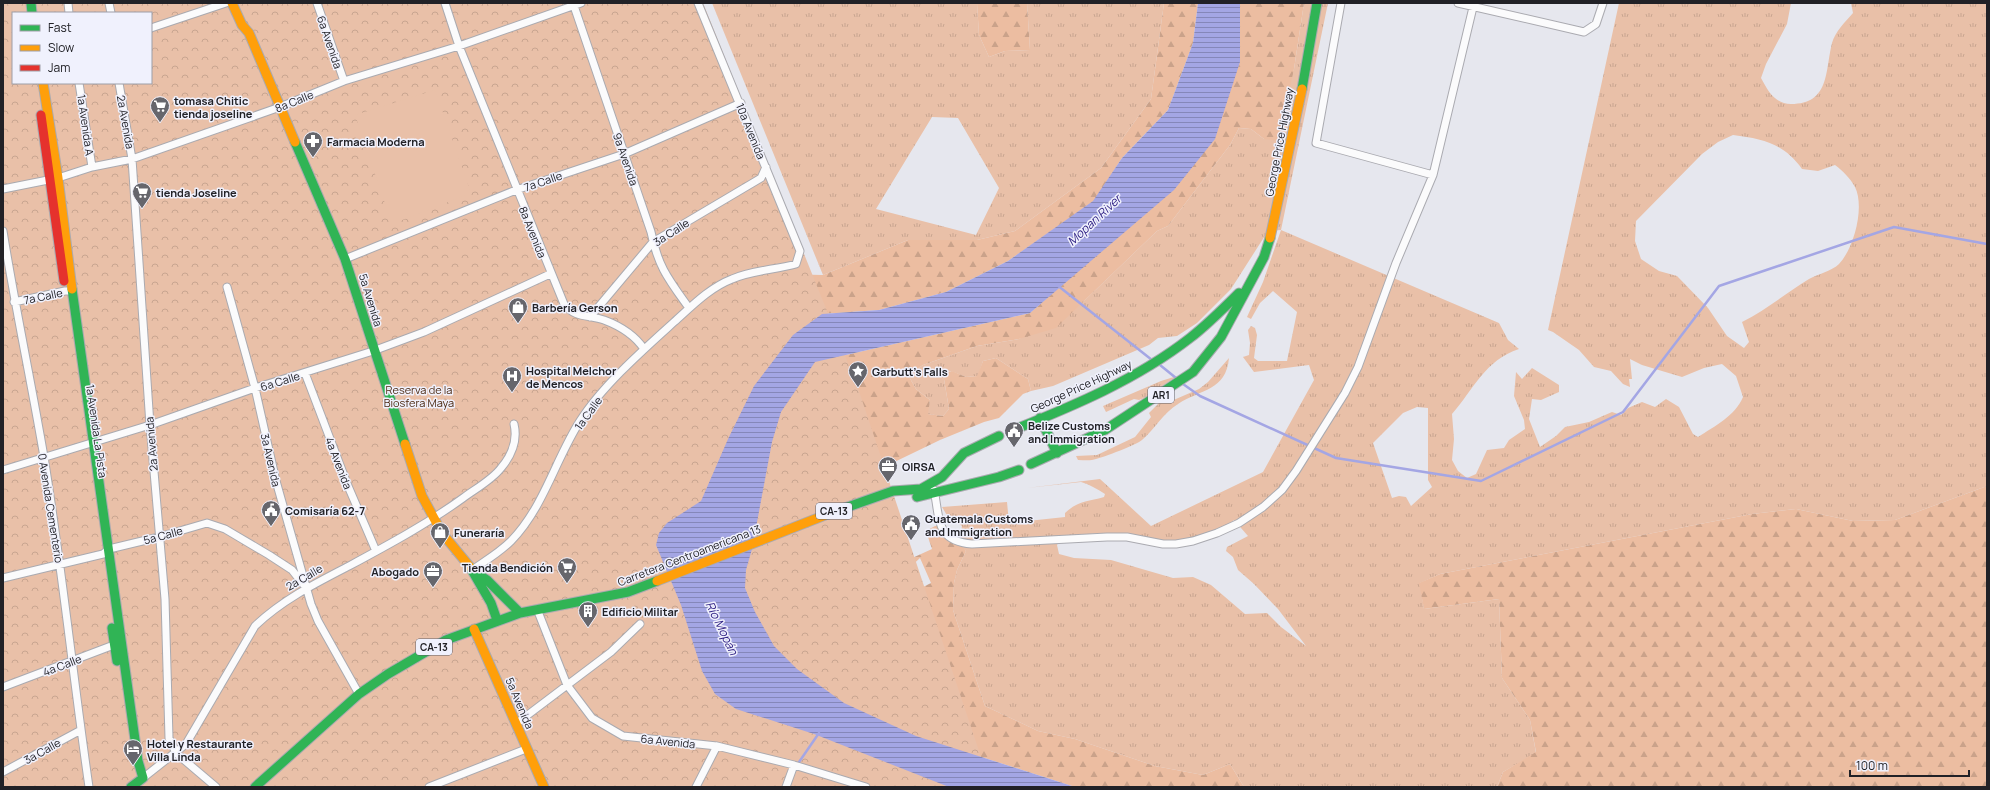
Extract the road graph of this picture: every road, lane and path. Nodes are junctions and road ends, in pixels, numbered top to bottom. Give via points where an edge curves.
1 (226, 3) edge
2 (232, 3) edge
3 (240, 3) edge
4 (317, 3) edge
5 (445, 3) edge
6 (698, 3) edge
7 (1317, 3) edge
8 (1341, 3) edge
9 (1458, 3) edge
10 (1603, 3) edge
11 (576, 4) edge
12 (1473, 5) edge
13 (152, 28) edge
14 (249, 33) junction
15 (459, 46) junction
16 (344, 81) junction
17 (37, 84) edge
18 (43, 84) edge
19 (79, 84) edge
20 (119, 84) edge
21 (740, 103) junction
22 (280, 108) junction
23 (624, 154) junction
24 (132, 159) junction
25 (92, 167) junction
26 (766, 167) junction
27 (1433, 175) junction
28 (55, 178) junction
29 (3, 189) edge
30 (516, 190) junction
31 (3, 230) edge
32 (653, 242) junction
33 (345, 260) junction
34 (799, 260) joint
35 (550, 274) junction
36 (1250, 281) junction
37 (227, 287) dead end
38 (69, 291) junction
39 (14, 302) junction
40 (689, 308) junction
41 (590, 317) junction
42 (644, 349) junction
43 (373, 351) junction
44 (305, 373) junction
45 (255, 388) junction
46 (1040, 418) junction
47 (150, 424) junction
48 (514, 424) dead end
49 (1011, 431) dead end
50 (999, 436) dead end
51 (90, 442) junction
52 (1057, 453) junction
53 (44, 457) junction
54 (1031, 464) dead end
55 (3, 470) edge
56 (1019, 470) dead end
57 (932, 483) junction
58 (934, 493) junction
59 (894, 495) junction
60 (434, 519) junction
61 (159, 537) junction
62 (106, 551) junction
63 (376, 551) junction
64 (60, 564) junction
65 (472, 570) junction
66 (3, 578) edge
67 (306, 588) junction
68 (537, 609) junction
69 (520, 613) junction
70 (497, 620) junction
71 (640, 624) dead end
72 (474, 628) junction
73 (117, 644) junction
74 (73, 661) junction
75 (567, 685) junction
76 (3, 687) edge
77 (359, 694) junction
78 (517, 723) junction
79 (81, 730) junction
80 (717, 746) junction
81 (526, 749) junction
82 (176, 753) junction
83 (794, 765) junction
84 (3, 772) edge
85 (137, 782) edge
86 (89, 787) edge
87 (216, 787) edge
88 (255, 787) edge
89 (429, 787) edge
90 (544, 787) edge
91 (696, 787) edge
92 (786, 787) edge
93 (866, 787) edge

1 - 13 street
2 - 14 main road, 5a Avenida via 242,25
3 - 14 main road, 5a Avenida
4 - 16 street, 6a Avenida
5 - 15 street, 8a Avenida
6 - 21 street, 10a Avenida
7 - 36 main road, George Price Highway / AR1 via 1277,216 1264,257
8 - 27 street via 1316,143
9 - 12 street
10 - 12 street via 1596,24 1584,32
11 - 15 street, 8a Calle
11 - 23 street, 9a Avenida
12 - 27 street
14 - 22 main road, 5a Avenida
15 - 16 street, 8a Calle
15 - 30 street, 8a Avenida
16 - 22 street, 8a Calle
17 - 28 main road, 1a Avenida La Pista
18 - 28 main road, 1a Avenida La Pista
19 - 25 street, 1a Avenida A
20 - 24 street, 2a Avenida
21 - 23 street, 7a Calle
21 - 26 street, 10a Avenida
22 - 24 street, 8a Calle
22 - 33 main road, 5a Avenida
23 - 30 street, 7a Calle
23 - 32 street, 9a Avenida
24 - 25 street, 8a Calle
24 - 47 street, 2a Avenida
25 - 28 street, 8a Calle
26 - 32 street, 3a Calle via 761,178
26 - 34 street, 10a Avenida via 800,251
27 - 58 street via 1345,394 1282,490 1239,523 1217,534 1176,544 1127,537 993,544 960,543 951,539 942,530
28 - 29 street, 8a Calle
28 - 38 main road, 1a Avenida La Pista
30 - 33 street, 7a Calle
30 - 35 street, 8a Avenida
31 - 39 street, 0 Avenida Cementerio
32 - 40 street, 9a Avenida via 663,270
32 - 41 street, 3a Calle
33 - 43 main road, 5a Avenida
34 - 40 street, 1a Calle via 796,264 732,279
35 - 41 street, 8a Avenida via 568,310
35 - 43 street, 6a Calle via 424,332
36 - 46 main road, George Price Highway / AR1 via 1203,329 1161,360 1123,381
36 - 52 main road, George Price Highway / AR1 via 1220,337 1193,372 1131,415
37 - 45 street, 3a Avenida
38 - 39 street, 7a Calle
38 - 51 main road, 1a Avenida La Pista
39 - 53 street, 0 Avenida Cementerio
40 - 42 street, 1a Calle
41 - 42 street, 8a Avenida via 627,330
42 - 65 street, 1a Calle via 580,420 543,494 519,531 499,552
43 - 44 street, 6a Calle
43 - 60 main road, 5a Avenida via 414,473
44 - 45 street, 6a Calle
44 - 63 street, 4a Avenida
45 - 47 street, 6a Calle
45 - 67 street, 3a Avenida via 276,481
46 - 49 main road, George Price Highway / AR1
46 - 52 main road
47 - 51 street, 6a Calle
47 - 61 street, 2a Avenida
48 - 60 street, 2a Calle via 517,435 512,451 500,469
50 - 57 main road via 964,453 942,477
51 - 53 street, 6a Calle
51 - 62 main road, 1a Avenida La Pista
52 - 54 main road, George Price Highway / AR1
53 - 55 street, 6a Calle
53 - 64 street, 0 Avenida Cementerio
56 - 58 main road
57 - 58 street
57 - 59 main road via 921,489
58 - 59 main road
59 - 68 main road, Carretera Centroamericana 13 / CA-13 via 869,500 800,524 616,596
60 - 63 street, 2a Calle
60 - 65 main road, 5a Avenida
61 - 62 street, 5a Calle
61 - 67 street, 5a Calle via 207,523 216,525 292,570
61 - 82 street, 2a Avenida via 165,599 168,731
62 - 64 street, 5a Calle
62 - 73 main road, 1a Avenida La Pista
63 - 67 street, 2a Calle
64 - 66 street, 5a Calle
64 - 74 street, 0 Avenida Cementerio
65 - 69 main road, 5a Avenida via 487,580
65 - 70 main road, 5a Avenida via 491,603
67 - 77 street, 3a Avenida via 318,621
67 - 82 street, 2a Calle via 267,614 255,626 189,739
68 - 69 main road, Carretera Centroamericana 13 / CA-13
68 - 75 street, 6a Avenida
69 - 70 main road, Carretera Centroamericana 13 / CA-13
70 - 72 main road, Carretera Centroamericana 13 / CA-13
71 - 75 street via 611,652
72 - 77 main road, Carretera Centroamericana 13 / CA-13 via 446,640
72 - 78 main road, 5a Avenida
73 - 74 street, 4a Calle
73 - 85 main road, 1a Avenida La Pista via 138,761
74 - 76 street, 4a Calle
74 - 79 street, 0 Avenida Cementerio
75 - 78 street
75 - 80 street, 6a Avenida via 592,718 623,736
77 - 88 main road, Carretera Centroamericana 13 / CA-13
78 - 81 main road, 5a Avenida
79 - 84 street, 3a Calle
79 - 86 street, 0 Avenida Cementerio
80 - 83 street, 6a Avenida
80 - 91 street
81 - 89 street
81 - 90 main road, 5a Avenida
82 - 85 street, 2a Calle
82 - 87 street, 2a Avenida
83 - 92 street
83 - 93 street, 6a Avenida

